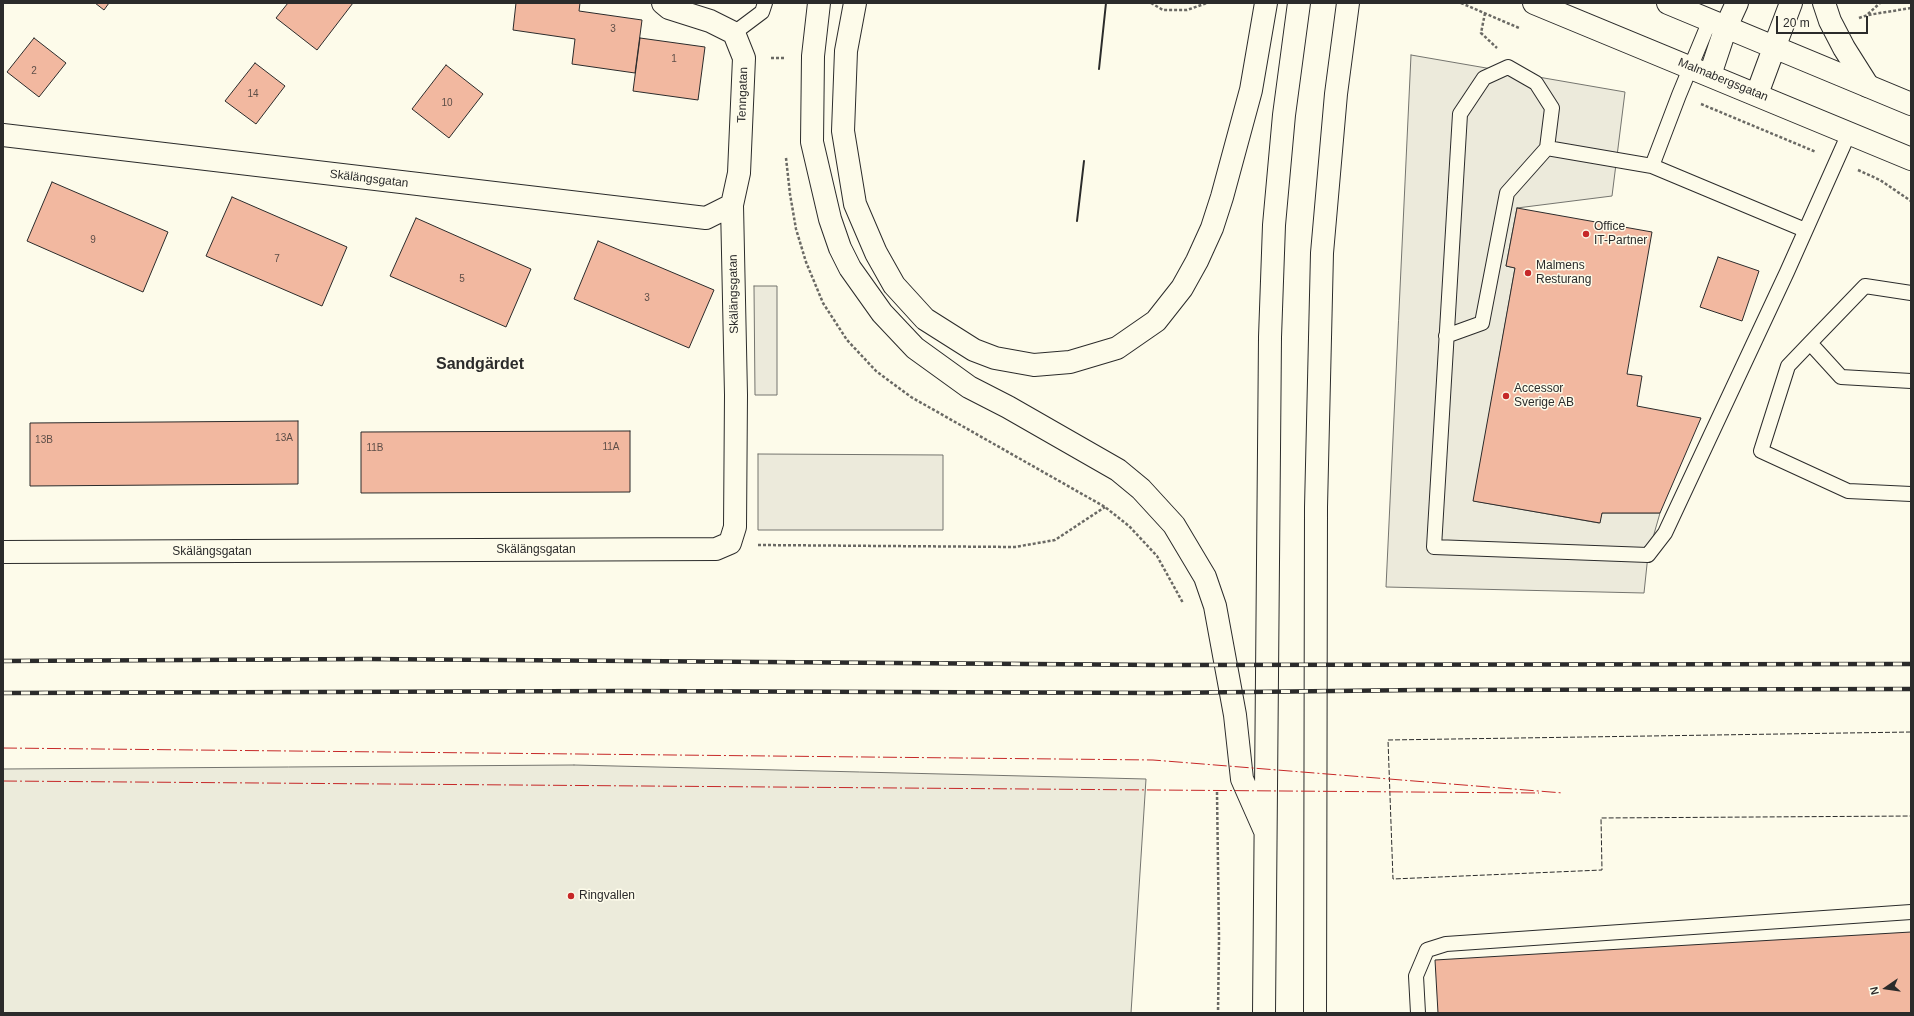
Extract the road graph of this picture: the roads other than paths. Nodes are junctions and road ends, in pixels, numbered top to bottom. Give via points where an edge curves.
1 (663, 3) edge
2 (765, 3) edge
3 (819, 3) edge
4 (855, 3) edge
5 (1266, 3) edge
6 (1299, 3) edge
7 (1348, 3) edge
8 (1534, 3) edge
9 (1668, 3) edge
10 (1737, 3) edge
11 (1791, 3) edge
12 (1824, 3) edge
13 (1718, 24) junction
14 (734, 33) junction
15 (1774, 48) junction
16 (1691, 67) junction
17 (1710, 75) junction
18 (1868, 86) junction
19 (1757, 94) junction
20 (1911, 104) edge
21 (1849, 133) junction
22 (3, 135) edge
23 (1547, 148) junction
24 (1911, 158) edge
25 (740, 164) joint
26 (1652, 166) junction
27 (732, 205) junction
28 (1805, 230) junction
29 (1911, 293) edge
30 (1446, 336) junction
31 (1810, 343) junction
32 (1911, 381) edge
33 (1911, 494) edge
34 (3, 552) edge
35 (1265, 831) junction
36 (1911, 912) edge
37 (1264, 1013) edge
38 (1315, 1013) edge
39 (1418, 1013) edge

1 - 14 main road via 669,8 710,21
2 - 14 lane via 762,12
3 - 35 main road via 813,56 812,142 830,219 850,268 882,312 915,348 968,387 1118,470 1141,489 1174,525 1206,577 1215,606 1235,715 1242,779
4 - 5 main road via 846,51 843,131 855,204 876,253 894,285 925,319 974,350 1001,360 1034,365 1070,362 1117,348 1156,321 1182,288 1212,228 1222,196 1251,90
6 - 35 main road via 1284,115 1274,225 1270,329
7 - 38 main road via 1336,94 1322,253 1316,507
8 - 16 main road, Malmabergsgatan
9 - 13 main road
10 - 13 main road
11 - 15 main road
12 - 18 main road via 1830,21
13 - 15 main road
13 - 16 lane
13 - 17 main road
14 - 25 main road, Tenngatan via 744,58
15 - 18 main road
15 - 19 main road
16 - 17 main road, Malmabergsgatan
16 - 26 lane
17 - 19 main road, Malmabergsgatan
18 - 20 main road
19 - 21 main road, Malmabergsgatan
21 - 24 main road, Malmabergsgatan
21 - 28 lane
22 - 27 main road, Skälängsgatan via 706,218
23 - 26 lane
23 - 30 lane via 1507,192 1482,323
23 - 30 lane via 1552,108 1536,83 1508,67 1484,78 1460,114
25 - 27 main road, Skälängsgatan
26 - 28 lane
27 - 34 main road, Skälängsgatan via 736,395 735,527 730,543 716,549
28 - 30 lane via 1665,533 1648,555 1434,547
29 - 31 lane via 1865,286
31 - 32 lane via 1841,377
31 - 33 lane via 1788,366 1762,451 1848,491
35 - 37 main road
36 - 39 lane via 1446,944 1428,950 1416,976

